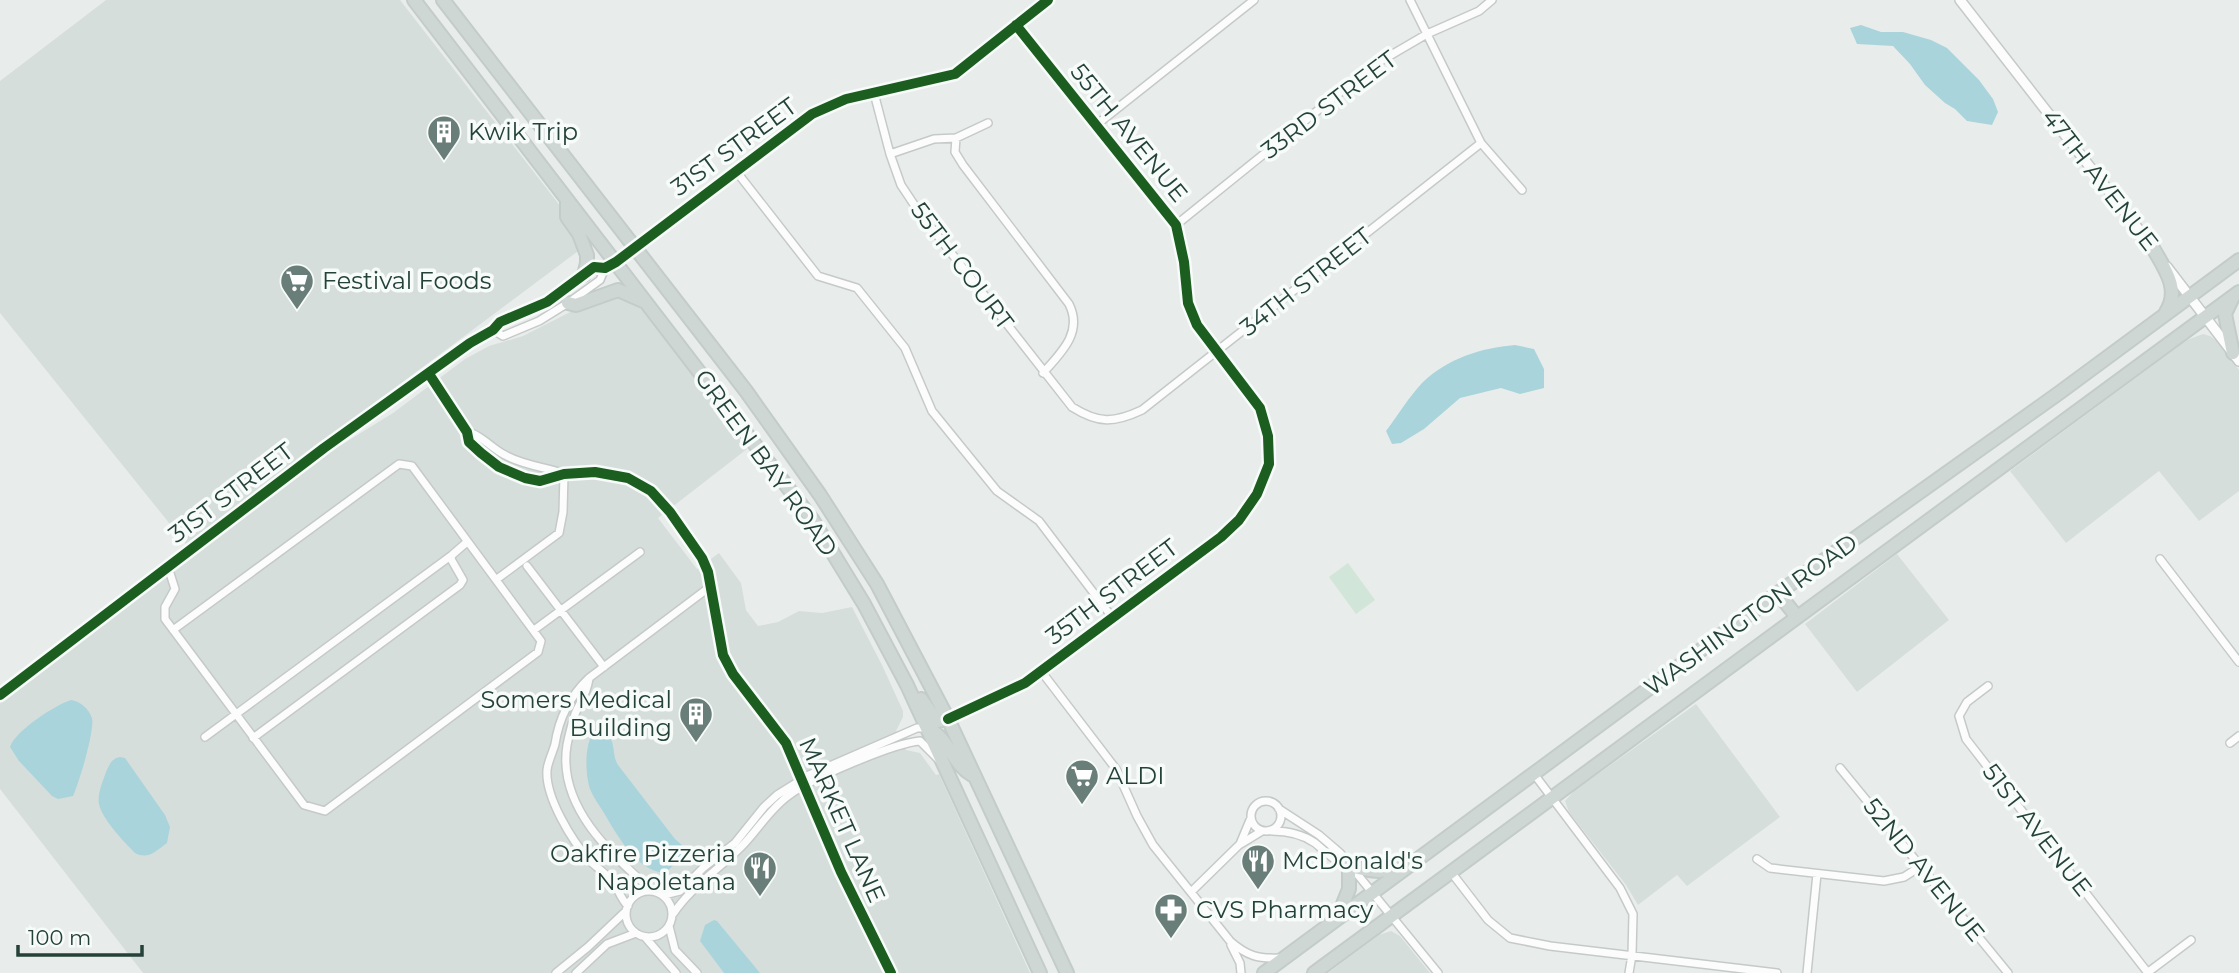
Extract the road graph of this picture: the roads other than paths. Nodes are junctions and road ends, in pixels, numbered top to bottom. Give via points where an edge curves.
1 (414, 0) edge
2 (443, 0) edge
3 (1048, 0) edge
4 (1255, 0) edge
5 (1410, 0) edge
6 (1492, 0) edge
7 (1960, 0) edge
8 (1016, 25) junction
9 (1427, 34) junction
10 (874, 93) junction
11 (988, 123) dead end
12 (1095, 125) junction
13 (956, 138) junction
14 (1481, 143) junction
15 (890, 154) junction
16 (736, 170) junction
17 (1522, 190) dead end
18 (568, 200) junction
19 (1176, 225) junction
20 (634, 248) junction
21 (2153, 248) junction
22 (2239, 260) edge
23 (610, 265) junction
24 (584, 275) junction
25 (2236, 294) edge
26 (2190, 296) junction
27 (646, 302) junction
28 (568, 303) junction
29 (2162, 317) junction
30 (2205, 317) junction
31 (493, 330) junction
32 (1218, 351) junction
33 (2236, 357) edge
34 (1043, 373) junction
35 (429, 374) junction
36 (1087, 417) joint
37 (467, 432) junction
38 (1269, 464) joint
39 (564, 474) junction
40 (467, 542) junction
41 (640, 552) dead end
42 (452, 555) junction
43 (2160, 559) dead end
44 (527, 566) dead end
45 (167, 568) junction
46 (497, 579) junction
47 (711, 586) junction
48 (1779, 593) junction
49 (560, 610) junction
50 (1112, 617) junction
51 (1797, 617) junction
52 (173, 630) junction
53 (534, 630) junction
54 (2239, 662) edge
55 (604, 667) junction
56 (1041, 671) junction
57 (589, 678) junction
58 (907, 685) junction
59 (1987, 685) dead end
60 (0, 695) edge
61 (236, 714) junction
62 (948, 719) junction
63 (927, 728) junction
64 (2239, 736) edge
65 (205, 737) dead end
66 (253, 738) junction
67 (2230, 743) dead end
68 (943, 765) junction
69 (1840, 768) dead end
70 (1534, 774) junction
71 (974, 776) junction
72 (803, 783) junction
73 (1552, 797) junction
74 (1279, 808) junction
75 (1250, 819) junction
76 (1267, 831) junction
77 (1443, 841) junction
78 (1239, 845) junction
79 (1757, 859) dead end
80 (1349, 866) junction
81 (1922, 866) junction
82 (1451, 872) junction
83 (1817, 874) junction
84 (653, 891) junction
85 (1191, 892) junction
86 (1373, 892) junction
87 (664, 895) junction
88 (627, 908) junction
89 (673, 915) junction
90 (1391, 915) junction
91 (1337, 918) junction
92 (669, 926) junction
93 (636, 933) junction
94 (645, 937) junction
95 (2191, 940) dead end
96 (1230, 941) junction
97 (1632, 955) junction
98 (1286, 957) junction
99 (1038, 971) edge
100 (556, 973) edge
101 (576, 973) edge
102 (676, 973) edge
103 (696, 973) edge
104 (891, 973) edge
105 (1068, 973) edge
106 (1241, 973) edge
107 (1265, 973) edge
108 (1314, 973) edge
109 (1438, 973) edge
110 (1629, 973) edge
111 (1777, 973) edge
112 (1807, 973) edge
113 (2008, 973) edge
114 (2148, 973) edge

1 - 18 main road, GREEN BAY ROAD
2 - 20 main road, GREEN BAY ROAD
3 - 8 street, 31ST STREET
4 - 12 street
5 - 9 street
6 - 9 street, 33RD STREET via 1479,11
7 - 21 street, 47TH AVENUE
8 - 10 street, 31ST STREET via 955,74
8 - 12 street, 55TH AVENUE
9 - 14 street
9 - 19 street, 33RD STREET via 1374,65
10 - 15 street, 55TH COURT
10 - 16 street, 31ST STREET via 812,114
11 - 13 street
12 - 19 street, 55TH AVENUE
13 - 15 street via 934,139
13 - 34 street via 955,152 963,165 1074,313 1073,336
14 - 17 street
14 - 32 street, 34TH STREET
15 - 34 street, 55TH COURT via 901,186 919,212
16 - 20 street, 31ST STREET
16 - 50 street via 818,276 857,288 905,348 932,411 997,491 1040,521
18 - 23 main road, GREEN BAY ROAD
18 - 24 main road via 567,217 587,256
19 - 32 street, 55TH AVENUE via 1188,303 1197,325
20 - 23 street, 31ST STREET
20 - 62 main road, GREEN BAY ROAD via 820,495 877,584
21 - 26 street, 47TH AVENUE
21 - 29 main road via 2173,293
22 - 26 main road, WASHINGTON ROAD
23 - 24 street, 31ST STREET via 594,267
23 - 27 main road, GREEN BAY ROAD
23 - 28 street, 31ST STREET via 600,280
24 - 31 street, 31ST STREET via 547,302 500,322
25 - 30 main road, WASHINGTON ROAD
25 - 33 main road via 2225,314
26 - 29 main road, WASHINGTON ROAD
26 - 30 street, 47TH AVENUE
27 - 28 main road via 618,290 576,305
27 - 58 main road, GREEN BAY ROAD via 812,519
28 - 31 street, 31ST STREET via 503,336
29 - 48 main road, WASHINGTON ROAD
30 - 33 street, 47TH AVENUE
30 - 51 main road, WASHINGTON ROAD
31 - 35 street, 31ST STREET
32 - 36 street, 34TH STREET via 1142,410 1114,420
32 - 38 street, 55TH AVENUE via 1260,408
34 - 36 street, 55TH COURT via 1072,407
35 - 37 street, MARKET LANE
35 - 45 street, 31ST STREET
37 - 39 street, MARKET LANE via 478,434 502,454 524,464
37 - 39 street, MARKET LANE via 469,442 499,467 540,481
38 - 50 street, 35TH STREET via 1257,494 1239,520
39 - 46 street via 559,533
39 - 47 street, MARKET LANE via 595,472 628,478 651,491 702,558
40 - 42 street
40 - 46 street
40 - 52 street via 412,466 399,464
41 - 49 street
42 - 61 street
42 - 66 street via 463,580 460,585
43 - 54 street
44 - 49 street
45 - 52 street via 175,589 165,607 165,620
45 - 60 street, 31ST STREET
46 - 53 street
47 - 55 street
47 - 72 street, MARKET LANE via 723,655 786,743
48 - 51 main road
48 - 70 main road, WASHINGTON ROAD
49 - 53 street
49 - 55 street
50 - 56 street, 35TH STREET
51 - 73 main road, WASHINGTON ROAD
52 - 61 street
53 - 66 street via 541,641 538,652 326,811 304,804
55 - 57 street
56 - 62 street, 35TH STREET
56 - 85 street via 1116,769 1146,834
57 - 84 street via 567,748 565,769 570,787 605,845
57 - 88 street via 575,692 557,728 547,770 561,817 588,859 614,883
58 - 62 main road via 935,719
58 - 63 main road, GREEN BAY ROAD
59 - 114 street, 51ST AVENUE via 1959,716 1966,739
61 - 65 street
61 - 66 street
62 - 71 main road, GREEN BAY ROAD
63 - 68 main road, GREEN BAY ROAD
63 - 71 main road via 940,736 959,765
63 - 72 street via 917,728
64 - 67 street
68 - 72 street via 920,741 909,742
68 - 99 main road, GREEN BAY ROAD
69 - 81 street, 52ND AVENUE
70 - 73 street
70 - 77 main road, WASHINGTON ROAD
71 - 105 main road, GREEN BAY ROAD
72 - 87 street via 777,795 736,843 680,891
72 - 89 street via 682,900
72 - 104 street, MARKET LANE
73 - 82 main road, WASHINGTON ROAD
73 - 97 street via 1620,888 1633,914
74 - 75 street via 1272,802 1258,803
74 - 76 street via 1280,822
74 - 80 street via 1328,842
75 - 76 street via 1255,827
75 - 78 street
76 - 78 street
76 - 80 street via 1305,838
77 - 80 main road via 1393,870 1376,872
77 - 86 main road, WASHINGTON ROAD
78 - 85 street
79 - 83 street via 1770,868
80 - 86 street
80 - 91 main road via 1349,892
81 - 83 street via 1904,877 1884,881
81 - 113 street, 52ND AVENUE
82 - 90 main road, WASHINGTON ROAD
82 - 97 street via 1488,920 1510,938
83 - 112 street
84 - 87 street
84 - 88 street via 638,894
85 - 96 street
86 - 90 street
86 - 91 main road, WASHINGTON ROAD
87 - 89 street
88 - 93 street via 628,923
88 - 100 street
89 - 92 street
90 - 108 main road, WASHINGTON ROAD
90 - 109 street
91 - 98 main road, WASHINGTON ROAD
92 - 94 street via 659,935
92 - 103 street via 675,950
93 - 94 street
93 - 101 street via 607,944
94 - 102 street
95 - 114 street
96 - 98 street via 1243,953 1264,959
96 - 106 street
97 - 110 street
97 - 111 street
98 - 107 main road, WASHINGTON ROAD

